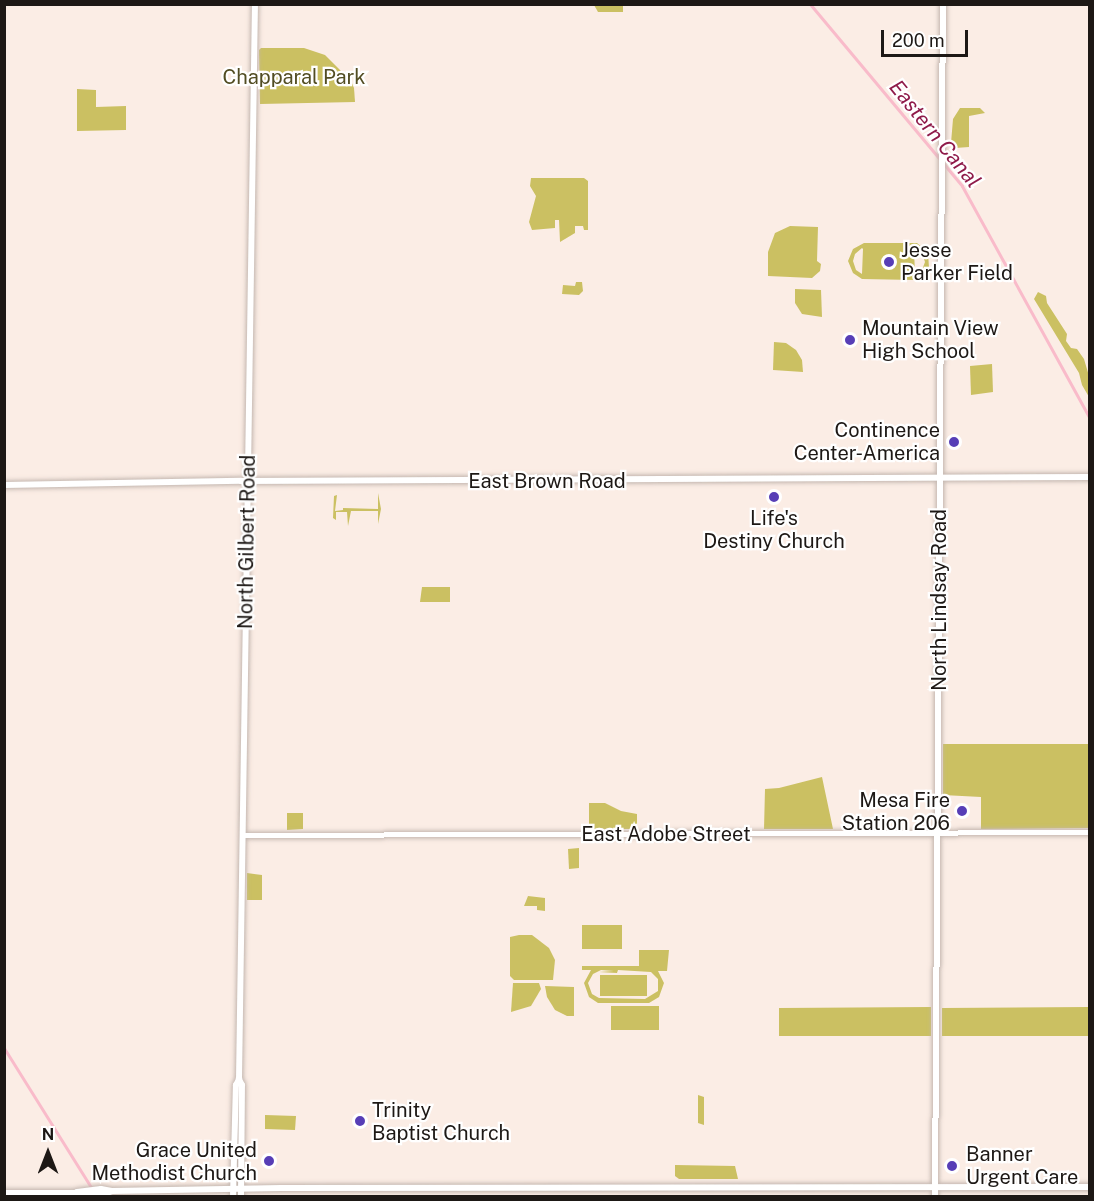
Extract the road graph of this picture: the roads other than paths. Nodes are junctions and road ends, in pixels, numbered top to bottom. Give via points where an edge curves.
1 (255, 4) edge
2 (943, 4) edge
3 (1089, 477) edge
4 (940, 479) junction
5 (248, 481) junction
6 (4, 485) edge
7 (1089, 832) edge
8 (937, 833) junction
9 (243, 835) junction
10 (239, 1079) junction
11 (238, 1129) junction
12 (1089, 1186) edge
13 (935, 1187) junction
14 (234, 1188) junction
15 (241, 1189) junction
16 (4, 1193) edge
17 (233, 1197) edge
18 (241, 1197) edge
19 (935, 1197) edge

1 - 5 main road, North Gilbert Road
2 - 4 main road, North Lindsay Road
3 - 4 main road, East Brown Road
4 - 5 main road, East Brown Road
4 - 8 main road, North Lindsay Road
5 - 6 main road, East Brown Road
5 - 9 main road, North Gilbert Road
7 - 8 street, East Adobe Street
8 - 9 street, East Adobe Street
8 - 13 main road, North Lindsay Road
9 - 10 main road, North Gilbert Road
10 - 11 main road, North Gilbert Road via 242,1085
10 - 11 main road, North Gilbert Road via 235,1110
11 - 14 main road, North Gilbert Road
11 - 15 main road, North Gilbert Road
12 - 13 main road
13 - 15 main road
13 - 19 main road, North Lindsay Road
14 - 15 main road
14 - 16 main road
14 - 17 main road, North Gilbert Road
15 - 18 main road, North Gilbert Road

